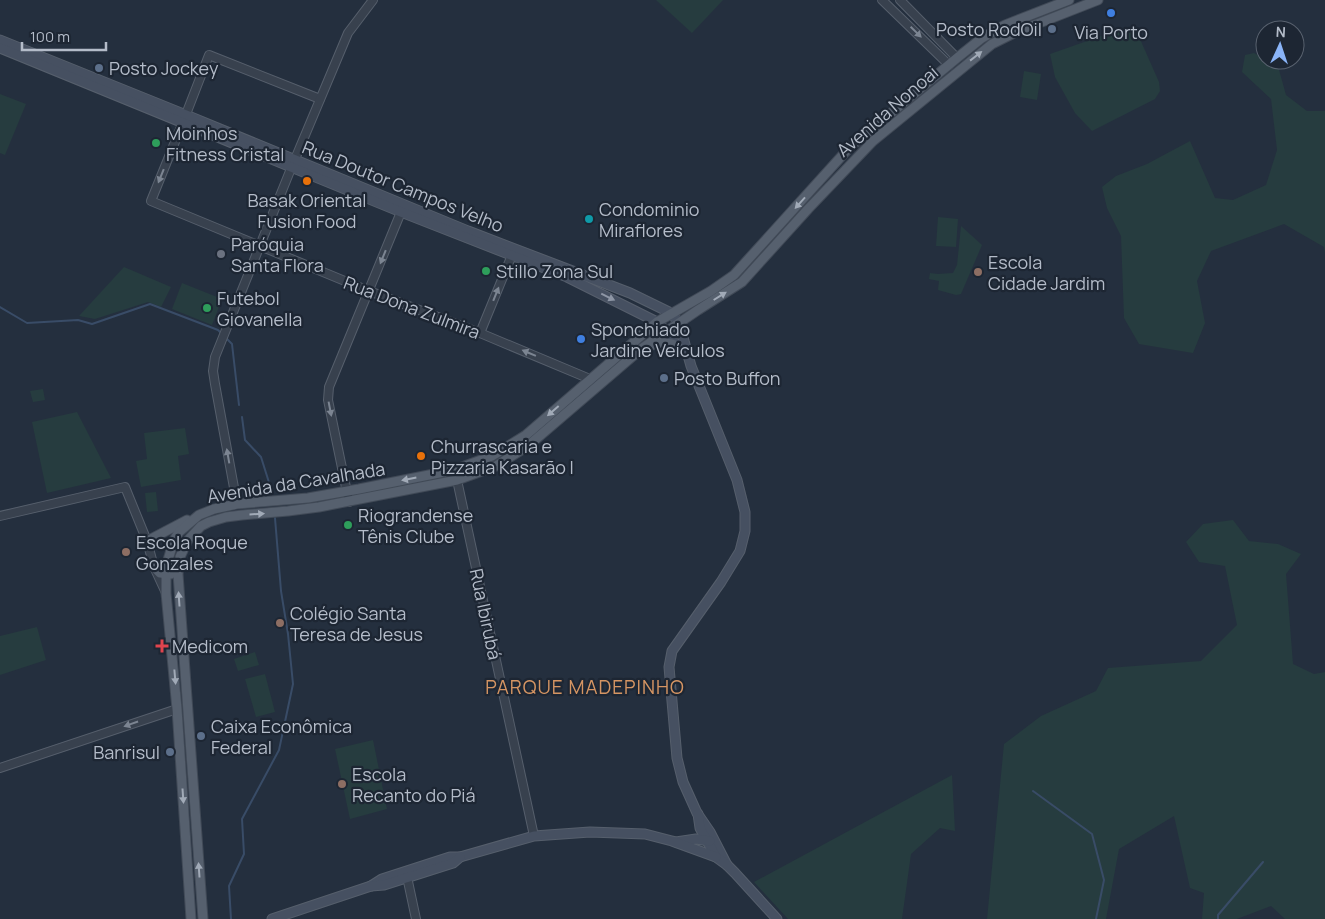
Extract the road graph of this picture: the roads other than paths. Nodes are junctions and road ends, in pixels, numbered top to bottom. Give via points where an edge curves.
1 (374, 0) edge
2 (882, 0) edge
3 (900, 0) edge
4 (1069, 0) edge
5 (1098, 0) edge
6 (0, 40) edge
7 (0, 48) edge
8 (958, 58) junction
9 (949, 65) junction
10 (938, 87) junction
11 (320, 99) junction
12 (184, 119) junction
13 (293, 163) junction
14 (401, 212) junction
15 (260, 246) junction
16 (512, 255) junction
17 (369, 291) junction
18 (630, 294) junction
19 (625, 305) junction
20 (671, 313) junction
21 (657, 322) junction
22 (679, 323) junction
23 (666, 331) junction
24 (480, 333) junction
25 (678, 346) junction
26 (641, 349) junction
27 (691, 366) junction
28 (590, 379) junction
29 (457, 480) junction
30 (346, 492) junction
31 (348, 502) junction
32 (237, 504) junction
33 (199, 515) junction
34 (0, 516) edge
35 (209, 522) junction
36 (147, 541) junction
37 (154, 567) junction
38 (166, 574) junction
39 (178, 574) junction
40 (166, 593) junction
41 (177, 709) junction
42 (188, 733) junction
43 (0, 768) edge
44 (700, 819) junction
45 (534, 836) junction
46 (706, 840) junction
47 (680, 841) junction
48 (692, 849) junction
49 (719, 855) junction
50 (407, 874) junction
51 (191, 919) edge
52 (202, 919) edge
53 (272, 919) edge
54 (416, 919) edge
55 (777, 919) edge

1 - 11 street via 348,33
2 -> 9 street
3 - 8 street
4 - 8 main road, Avenida Nonoai via 1005,25 982,38
10 -> 5 main road, Avenida Nonoai via 992,44
6 - 12 main road, Rua Doutor Campos Velho
7 - 12 main road, Rua Doutor Campos Velho
8 - 9 main road, Avenida Nonoai
8 - 10 main road via 958,62 938,81
9 -> 20 main road, Avenida Nonoai via 849,148 734,275
22 -> 10 main road, Avenida Nonoai via 742,282 873,141
11 - 12 street via 209,55
11 - 13 street
12 - 13 main road, Rua Doutor Campos Velho
12 -> 15 street, Rua Dona Zulmira via 151,201
13 - 14 main road, Rua Doutor Campos Velho
13 - 15 street
13 - 18 main road, Rua Doutor Campos Velho
14 - 16 main road, Rua Doutor Campos Velho
14 -> 17 street
15 - 17 street, Rua Dona Zulmira
32 -> 15 street via 213,371 221,340
16 -> 19 main road, Rua Doutor Campos Velho
24 -> 16 street
17 - 24 street, Rua Dona Zulmira
17 -> 30 street via 329,387 328,400
18 - 19 main road
18 - 20 main road, Rua Doutor Campos Velho
19 - 21 main road, Rua Doutor Campos Velho
20 - 21 main road, Avenida da Cavalhada
20 - 22 main road, Rua Doutor Campos Velho
21 - 23 main road, Rua Doutor Campos Velho
21 - 28 main road, Avenida da Cavalhada
22 - 23 main road, Avenida da Cavalhada
22 - 27 main road
23 - 25 main road, Rua Doutor Campos Velho
23 - 26 main road, Avenida da Cavalhada
28 -> 24 street, Rua Dona Zulmira
25 - 26 main road via 662,343
25 - 27 main road, Rua Doutor Campos Velho
26 - 29 main road, Avenida da Cavalhada via 529,445 496,466
27 - 44 main road via 737,480 745,522 740,551 722,582 672,651 669,667 677,758 683,782
28 -> 30 main road, Avenida da Cavalhada via 526,435 492,456 454,470
29 - 31 main road, Avenida da Cavalhada
29 - 45 street, Rua Ibirubá
30 - 31 street
30 - 32 main road, Avenida da Cavalhada
35 -> 31 main road, Avenida da Cavalhada via 226,517
32 - 33 main road, Avenida da Cavalhada
32 - 35 main road via 233,512
33 - 36 main road
33 - 38 main road, Avenida da Cavalhada via 174,540
34 - 36 street via 125,487
35 - 39 main road, Avenida da Cavalhada via 188,540 180,557
36 - 37 street
37 - 38 main road
37 - 40 street
38 - 39 main road
38 - 40 main road, Avenida da Cavalhada
42 -> 39 main road, Avenida da Cavalhada
40 -> 41 main road, Avenida da Cavalhada
41 - 42 main road via 182,712
41 -> 43 street
41 -> 51 main road, Avenida da Cavalhada
52 -> 42 main road, Avenida da Cavalhada
44 - 46 main road
44 - 47 main road via 694,832
44 - 49 main road
45 - 47 main road via 590,832 645,834
45 - 50 main road via 460,857 453,864
46 - 47 main road
46 - 48 main road via 703,847
46 - 49 main road
47 - 48 main road
48 - 49 main road
49 - 55 main road
50 - 53 main road via 384,885 371,886
50 - 54 street

